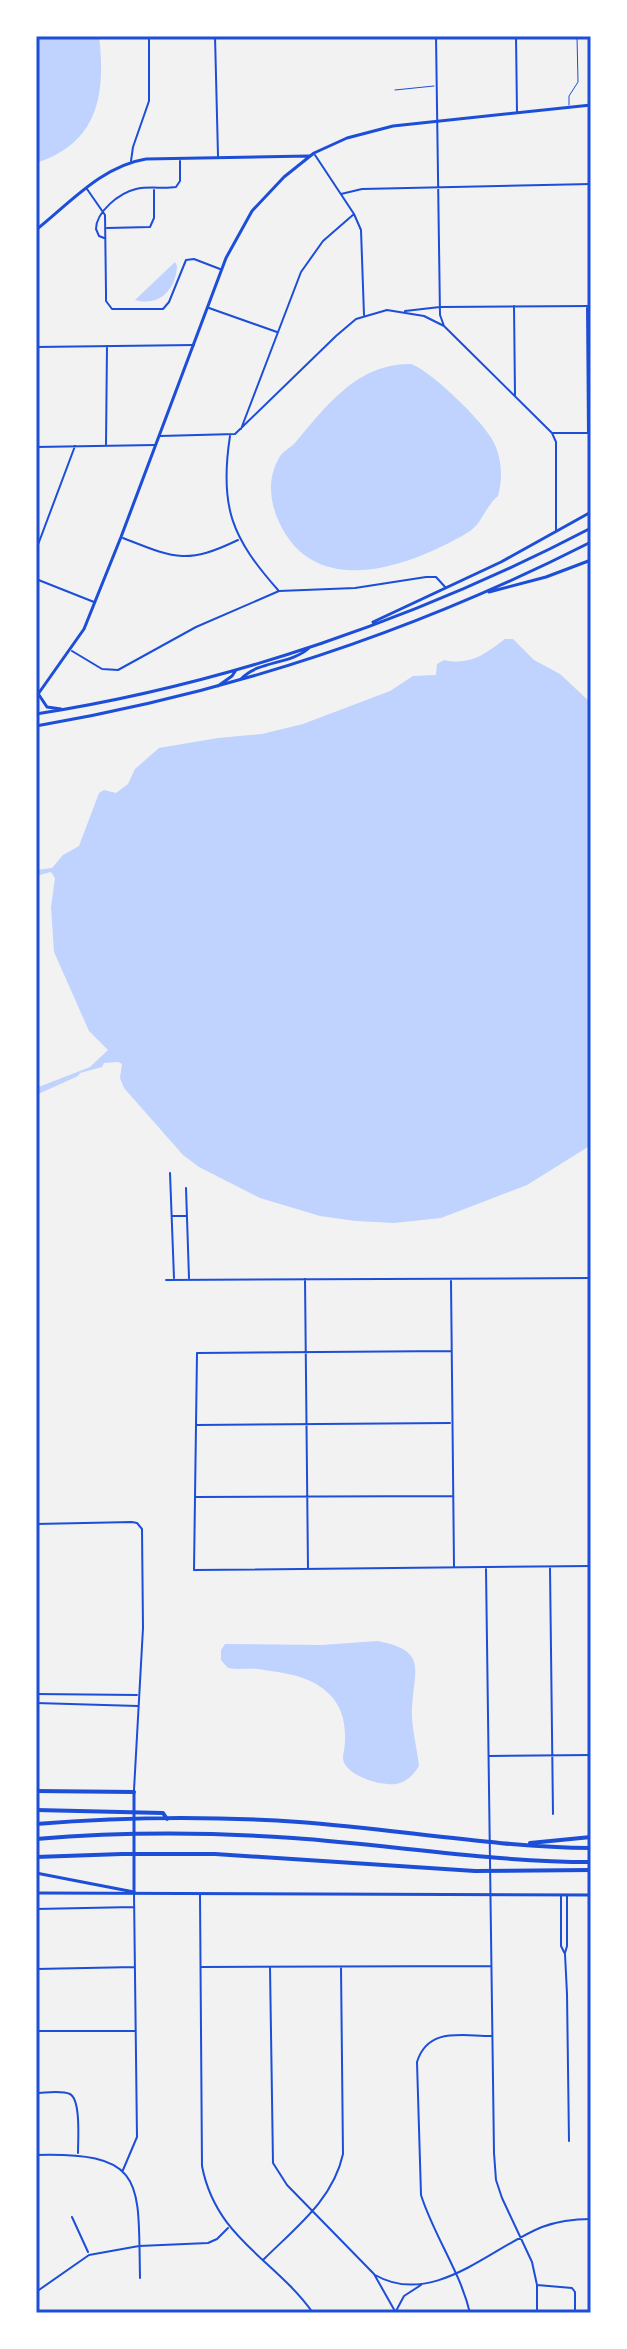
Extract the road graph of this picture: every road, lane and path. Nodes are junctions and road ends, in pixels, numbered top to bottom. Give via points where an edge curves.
1 (149, 36) edge
2 (215, 36) edge
3 (436, 36) edge
4 (516, 36) edge
5 (577, 36) edge
6 (437, 86) junction
7 (395, 90) dead end
8 (591, 105) edge
9 (569, 107) junction
10 (517, 113) junction
11 (438, 121) junction
12 (314, 153) junction
13 (309, 156) junction
14 (180, 158) junction
15 (218, 158) junction
16 (131, 161) junction
17 (591, 184) edge
18 (439, 186) junction
19 (154, 188) junction
20 (87, 189) junction
21 (341, 194) junction
22 (104, 211) junction
23 (354, 214) junction
24 (106, 228) junction
25 (36, 230) edge
26 (106, 238) junction
27 (222, 270) junction
28 (514, 306) junction
29 (589, 306) edge
30 (440, 307) junction
31 (208, 308) junction
32 (404, 311) junction
33 (364, 316) junction
34 (444, 326) junction
35 (277, 332) junction
36 (195, 345) junction
37 (107, 346) junction
38 (36, 347) edge
39 (36, 364) edge
40 (515, 397) junction
41 (241, 430) junction
42 (552, 433) junction
43 (590, 433) edge
44 (230, 435) junction
45 (159, 436) junction
46 (106, 445) junction
47 (156, 445) junction
48 (76, 446) junction
49 (36, 447) edge
50 (591, 512) edge
51 (591, 528) edge
52 (556, 531) junction
53 (121, 537) junction
54 (239, 540) junction
55 (591, 542) edge
56 (36, 550) edge
57 (591, 560) edge
58 (36, 579) edge
59 (446, 588) junction
60 (279, 591) junction
61 (482, 594) junction
62 (95, 602) junction
63 (363, 627) junction
64 (312, 645) junction
65 (71, 651) junction
66 (236, 669) junction
67 (239, 681) junction
68 (215, 688) junction
69 (37, 693) edge
70 (65, 710) junction
71 (36, 714) edge
72 (36, 726) edge
73 (170, 1173) dead end
74 (186, 1188) dead end
75 (172, 1216) junction
76 (187, 1216) junction
77 (305, 1278) junction
78 (591, 1278) edge
79 (174, 1279) junction
80 (189, 1279) junction
81 (451, 1279) junction
82 (166, 1280) dead end
83 (451, 1351) junction
84 (306, 1352) junction
85 (452, 1423) junction
86 (307, 1424) junction
87 (195, 1425) junction
88 (453, 1496) junction
89 (195, 1497) junction
90 (308, 1497) junction
91 (36, 1524) edge
92 (591, 1566) edge
93 (550, 1567) junction
94 (454, 1568) junction
95 (486, 1568) junction
96 (308, 1569) junction
97 (36, 1694) edge
98 (138, 1695) junction
99 (36, 1703) edge
100 (138, 1706) junction
101 (551, 1755) junction
102 (591, 1755) edge
103 (488, 1756) junction
104 (36, 1791) edge
105 (134, 1792) junction
106 (36, 1810) edge
107 (553, 1814) dead end
108 (167, 1819) junction
109 (36, 1824) edge
110 (591, 1837) edge
111 (36, 1839) edge
112 (504, 1844) junction
113 (591, 1848) edge
114 (36, 1857) edge
115 (591, 1862) edge
116 (591, 1870) edge
117 (36, 1873) edge
118 (134, 1892) junction
119 (36, 1893) edge
120 (200, 1895) junction
121 (491, 1895) junction
122 (561, 1895) junction
123 (567, 1895) junction
124 (591, 1895) edge
125 (134, 1907) junction
126 (36, 1909) edge
127 (565, 1954) junction
128 (492, 1966) junction
129 (135, 1967) junction
130 (200, 1967) junction
131 (270, 1967) junction
132 (341, 1967) junction
133 (36, 1969) edge
134 (36, 2031) edge
135 (135, 2031) junction
136 (492, 2036) junction
137 (36, 2093) edge
138 (569, 2141) dead end
139 (78, 2154) junction
140 (36, 2155) edge
141 (123, 2170) junction
142 (313, 2212) junction
143 (72, 2217) dead end
144 (591, 2219) edge
145 (229, 2227) junction
146 (521, 2237) junction
147 (139, 2246) junction
148 (89, 2255) junction
149 (262, 2260) junction
150 (457, 2273) junction
151 (374, 2274) junction
152 (140, 2278) dead end
153 (421, 2285) junction
154 (537, 2285) junction
155 (36, 2292) edge
156 (313, 2313) edge
157 (396, 2313) edge
158 (470, 2313) edge
159 (537, 2313) edge
160 (575, 2313) edge

1 - 16 street via 149,101
2 - 15 street
3 - 6 street
4 - 10 street
5 - 9 lane via 578,82
6 - 7 lane
6 - 11 street
8 - 9 main road
9 - 10 main road
10 - 11 main road
11 - 12 main road via 366,131
11 - 18 street
12 - 13 main road
12 - 21 street
13 - 15 main road
13 - 27 main road via 252,211
14 - 15 main road
14 - 16 main road
14 - 19 street via 179,185
16 - 20 main road
17 - 18 street
18 - 21 street
18 - 30 street
19 - 22 street via 133,190
19 - 24 street via 150,227
20 - 22 street
20 - 25 main road
21 - 23 street
22 - 24 street
22 - 26 street via 96,229
23 - 33 street via 361,230
23 - 35 street via 307,263
24 - 26 street
25 - 38 street
26 - 27 street via 106,301 112,309 163,309 186,260
27 - 31 main road
28 - 29 street
28 - 30 street
28 - 40 street
29 - 43 street
30 - 32 street
30 - 34 street
31 - 35 street
31 - 36 main road
32 - 33 street
32 - 34 street
33 - 41 street via 336,336
34 - 40 street
35 - 41 street
36 - 37 street
36 - 45 main road
37 - 38 street
37 - 46 street
38 - 39 street
40 - 42 street
41 - 44 street
42 - 43 street
42 - 52 street
44 - 45 street
44 - 54 street via 227,498
45 - 47 main road
46 - 47 street
46 - 48 street
47 - 53 main road
48 - 49 street
48 - 56 street
50 - 52 main road
51 - 63 main road via 457,591
52 - 59 main road
53 - 54 street via 180,557 212,553
53 - 62 main road
54 - 60 street
55 - 61 main road
57 - 61 main road
58 - 62 street
59 - 60 street via 436,577 426,577 355,588
59 - 63 main road
60 - 65 street via 196,627 118,670 102,669
61 - 67 main road
62 - 65 main road
63 - 64 main road
64 - 66 main road
64 - 67 main road via 301,654 249,671
65 - 69 main road
66 - 68 main road
66 - 70 main road
67 - 68 main road
68 - 72 main road
69 - 70 main road via 47,707
70 - 71 main road
73 - 75 street
74 - 76 street
75 - 76 street
75 - 79 street
76 - 80 street
77 - 80 street
77 - 81 street
77 - 84 street
78 - 81 street
79 - 80 street
79 - 82 street
81 - 83 street
83 - 84 street
83 - 85 street
84 - 86 street
84 - 87 street via 197,1353
85 - 86 street
85 - 88 street
86 - 87 street
86 - 90 street
87 - 89 street
88 - 90 street
88 - 94 street
89 - 90 street
89 - 96 street via 194,1570
90 - 96 street
91 - 98 street via 132,1522 142,1529
92 - 93 street
93 - 95 street
93 - 101 street
94 - 95 street
94 - 96 street
95 - 103 street
97 - 98 street
98 - 100 street
99 - 100 street
100 - 105 street
101 - 102 street
101 - 103 street
101 - 107 street
103 - 121 street
104 - 105 highway
105 - 118 main road
106 - 108 highway via 163,1813
108 - 109 highway
108 - 112 highway via 297,1822
110 - 112 highway
111 - 115 highway via 124,1834 295,1838 475,1857
112 - 113 highway
114 - 116 highway via 215,1854 475,1871
117 - 118 main road
118 - 119 main road
118 - 120 main road
118 - 125 street
120 - 121 main road
120 - 130 street
121 - 122 main road
121 - 128 street
122 - 123 main road
122 - 127 street
123 - 124 main road
123 - 127 street
125 - 126 street
125 - 129 street
127 - 138 street
128 - 132 street
128 - 136 street
129 - 133 street
129 - 135 street
130 - 131 street
130 - 145 street via 202,2166
131 - 132 street
131 - 142 street via 273,2163
132 - 142 street via 343,2154 332,2187
134 - 135 street
135 - 141 street via 137,2137
136 - 146 street via 496,2180
136 - 150 street via 438,2037 427,2042 417,2062 421,2195
137 - 139 street via 74,2097
139 - 140 street
139 - 141 street
141 - 147 street via 137,2201
142 - 149 street
142 - 151 street
143 - 148 street
144 - 146 street via 557,2222
145 - 147 street via 208,2243
145 - 149 street
146 - 150 street
146 - 154 street
147 - 148 street
147 - 152 street
148 - 155 street
149 - 156 street
150 - 153 street
150 - 158 street
151 - 153 street via 401,2285
151 - 157 street
153 - 157 street via 404,2296
154 - 159 street
154 - 160 street via 572,2288

